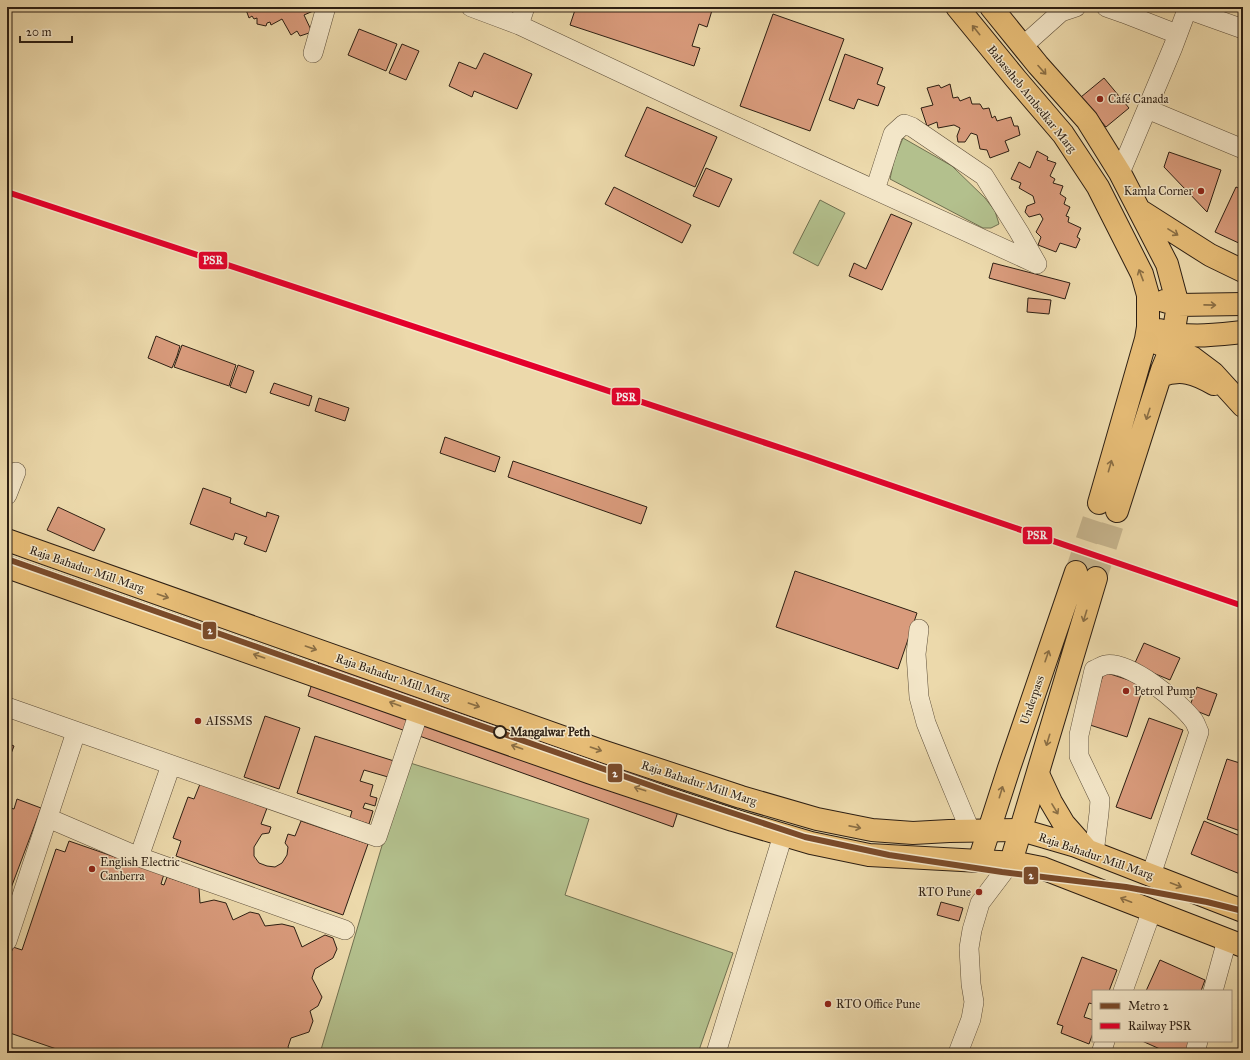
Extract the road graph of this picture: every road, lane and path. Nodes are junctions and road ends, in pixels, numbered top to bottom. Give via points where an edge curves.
1 (326, 7) edge
2 (471, 7) edge
3 (525, 7) edge
4 (957, 7) edge
5 (991, 7) edge
6 (1076, 7) edge
7 (1106, 7) edge
8 (1187, 8) edge
9 (519, 25) junction
10 (1243, 29) edge
11 (1177, 34) junction
12 (1023, 46) junction
13 (313, 53) dead end
14 (1147, 109) junction
15 (1243, 149) edge
16 (1120, 173) junction
17 (875, 190) junction
18 (1140, 211) junction
19 (1243, 272) edge
20 (1148, 295) junction
21 (1243, 304) edge
22 (1178, 305) junction
23 (1243, 332) edge
24 (1147, 333) junction
25 (1179, 340) junction
26 (1160, 376) junction
27 (1238, 400) edge
28 (16, 472) dead end
29 (7, 494) edge
30 (7, 540) edge
31 (7, 567) edge
32 (919, 630) dead end
33 (290, 641) junction
34 (281, 664) junction
35 (7, 708) edge
36 (419, 712) junction
37 (76, 732) junction
38 (171, 765) junction
39 (1038, 774) junction
40 (48, 818) junction
41 (980, 830) junction
42 (1021, 830) junction
43 (783, 835) junction
44 (1091, 852) junction
45 (139, 857) junction
46 (979, 861) junction
47 (1010, 862) junction
48 (1151, 875) junction
49 (1152, 910) junction
50 (1243, 911) edge
51 (345, 930) dead end
52 (7, 941) edge
53 (1238, 943) edge
54 (1123, 990) edge
55 (1214, 990) edge
56 (1105, 1042) edge
57 (1198, 1042) edge
58 (716, 1053) edge
59 (958, 1053) edge
60 (1101, 1053) edge
61 (1195, 1053) edge

1 - 13 street
2 - 9 street
3 - 9 street
20 -> 4 main road, Babasaheb Ambedkar Marg via 1142,274 1098,187 1063,134
5 - 12 main road
6 - 12 street via 1061,12
7 - 11 street
8 - 10 street
8 - 11 street
9 - 17 street
11 - 14 street
12 -> 16 main road via 1087,120
14 - 15 street
14 - 16 street
16 - 18 main road
17 - 17 street via 917,209 1037,264 984,176 912,127 904,124 893,134
18 -> 19 main road via 1210,255
18 - 22 main road via 1167,264
20 - 22 main road
20 - 24 main road, Babasaheb Ambedkar Marg
22 -> 21 main road
22 - 25 main road
23 - 25 main road
24 - 25 main road
26 -> 24 main road, Babasaheb Ambedkar Marg via 1108,507 1139,359
25 - 26 main road
25 - 27 main road via 1193,358 1213,373
26 - 27 main road via 1168,373 1188,373 1204,379
28 - 29 street
30 -> 33 main road, Raja Bahadur Mill Marg
34 -> 31 main road, Raja Bahadur Mill Marg
32 - 41 street via 916,654 919,697 926,723 940,758
33 - 34 main road
33 -> 41 main road, Raja Bahadur Mill Marg via 599,750 816,819 879,831 913,833
36 -> 34 main road, Raja Bahadur Mill Marg
35 - 37 street
36 - 38 street via 377,837
43 -> 36 main road, Raja Bahadur Mill Marg via 591,773
37 - 38 street
37 - 40 street
38 - 45 street
41 -> 39 main road, Underpass via 1009,768 1086,575
39 - 42 main road, Underpass
39 -> 44 main road via 1064,824
40 - 45 street
40 - 52 street
41 - 42 main road, Raja Bahadur Mill Marg
41 - 46 main road, Underpass
42 - 44 main road, Raja Bahadur Mill Marg
42 - 47 main road, Underpass
43 - 46 main road, Raja Bahadur Mill Marg via 869,855
43 - 58 street
44 - 48 main road, Raja Bahadur Mill Marg
44 - 48 street via 1100,800 1079,756 1079,735 1094,670 1105,665 1119,665 1164,691 1191,718 1199,732
45 - 51 street
46 - 47 main road, Raja Bahadur Mill Marg
49 -> 47 main road, Raja Bahadur Mill Marg via 1042,868
47 - 59 street via 980,904 972,930 969,948 974,1002 971,1019
48 -> 50 main road, Raja Bahadur Mill Marg
49 - 53 main road, Raja Bahadur Mill Marg
49 - 54 street
53 - 55 street
56 - 60 street
57 - 61 street

